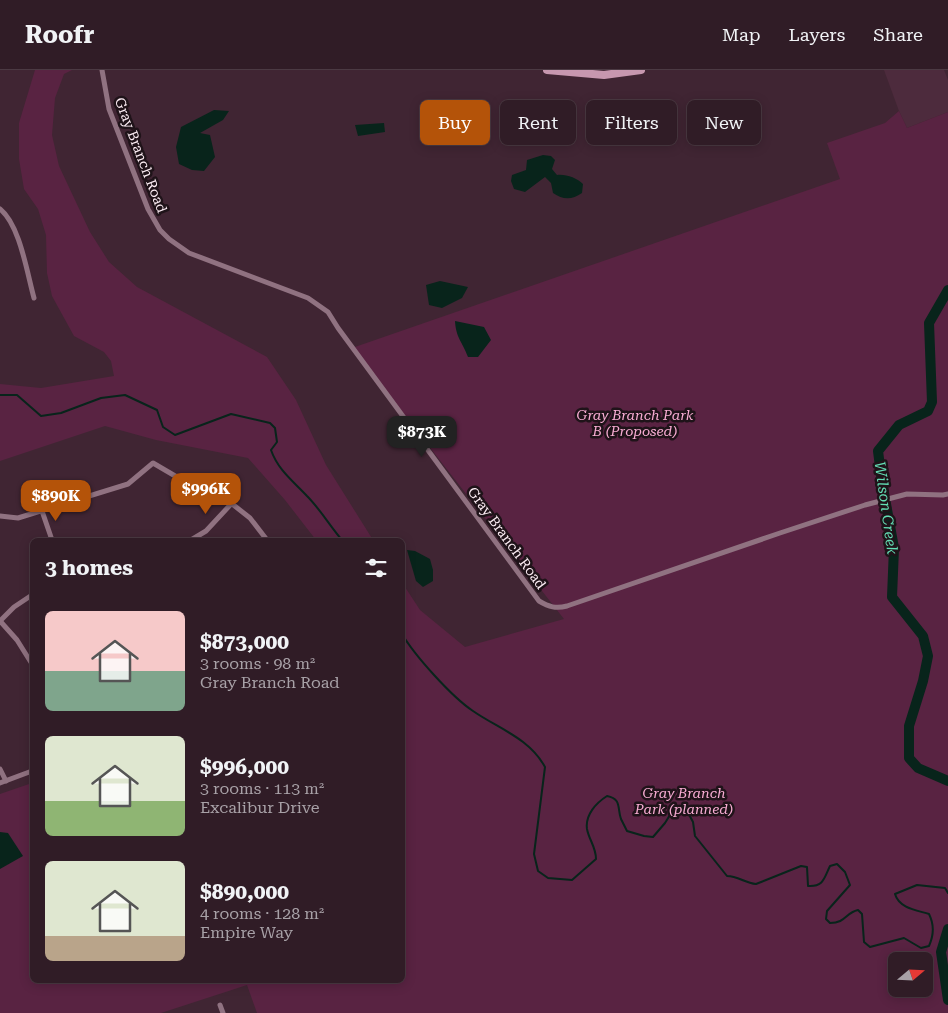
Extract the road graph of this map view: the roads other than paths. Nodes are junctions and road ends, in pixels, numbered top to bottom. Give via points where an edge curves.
1 (102, 70) edge
2 (547, 70) edge
3 (640, 70) edge
4 (0, 209) edge
5 (34, 298) dead end
6 (948, 494) edge
7 (232, 503) junction
8 (42, 511) junction
9 (0, 516) edge
10 (51, 538) edge
11 (194, 538) edge
12 (265, 538) edge
13 (30, 596) edge
14 (0, 621) edge
15 (30, 661) edge
16 (0, 769) edge
17 (30, 772) edge
18 (6, 781) junction
19 (0, 783) edge
20 (220, 1005) dead end
21 (223, 1013) edge

1 - 6 street, Gray Branch Road via 109,109 148,209 160,230 189,253 308,298 328,312 544,604 555,608 567,606 865,505 907,494
2 - 3 main road via 604,74
4 - 5 street via 16,231
7 - 8 street via 217,492 182,480 153,462 128,484
7 - 11 street via 206,531
7 - 12 street via 250,518
8 - 9 street via 18,518
8 - 10 street
13 - 14 street
14 - 15 street
16 - 18 street
17 - 18 street
18 - 19 street
20 - 21 street

